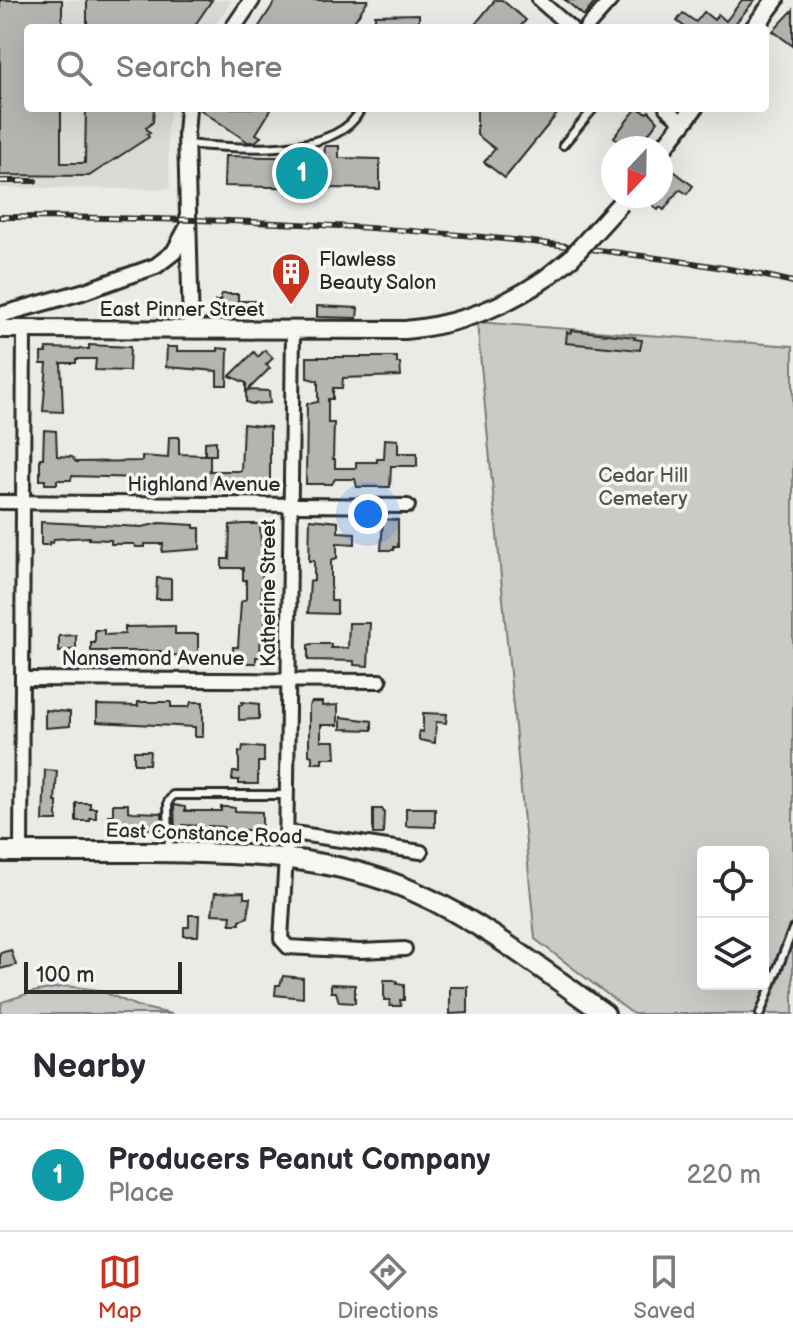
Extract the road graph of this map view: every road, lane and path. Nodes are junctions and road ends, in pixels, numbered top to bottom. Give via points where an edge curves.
1 (252, 0) edge
2 (539, 0) edge
3 (611, 0) edge
4 (775, 0) edge
5 (236, 24) edge
6 (566, 24) edge
7 (590, 24) edge
8 (757, 24) edge
9 (188, 112) edge
10 (359, 112) edge
11 (591, 112) edge
12 (671, 112) edge
13 (691, 112) edge
14 (683, 123) junction
15 (673, 136) edge
16 (186, 144) junction
17 (563, 145) dead end
18 (616, 208) edge
19 (189, 222) junction
20 (0, 315) edge
21 (0, 329) edge
22 (24, 329) junction
23 (191, 330) junction
24 (293, 330) junction
25 (0, 502) edge
26 (23, 503) junction
27 (290, 505) junction
28 (408, 506) dead end
29 (22, 679) junction
30 (288, 680) junction
31 (380, 681) dead end
32 (287, 795) junction
33 (287, 832) junction
34 (0, 852) edge
35 (21, 852) junction
36 (421, 852) dead end
37 (169, 853) junction
38 (286, 857) junction
39 (793, 929) edge
40 (405, 949) dead end
41 (605, 1014) edge
42 (760, 1014) edge

1 - 5 street
2 - 6 street
3 - 7 street
4 - 8 main road
9 - 16 street
10 - 16 lane via 340,131 304,143 261,149
11 - 17 lane
12 - 14 street
13 - 14 main road
14 - 15 main road
16 - 19 street
18 - 24 main road, East Pinner Street, bridge via 546,278 478,314 405,330
19 - 20 street via 174,252 156,266
19 - 23 street
21 - 22 main road, East Pinner Street
22 - 23 main road, East Pinner Street
22 - 26 street
23 - 24 main road, East Pinner Street
24 - 27 street, Katherine Street
25 - 26 street, Highland Avenue
26 - 27 street, Highland Avenue
26 - 29 street
27 - 28 street, Highland Avenue
27 - 30 street, Katherine Street
29 - 30 street, Nansemond Avenue
29 - 35 street
30 - 31 street, Nansemond Avenue
30 - 32 street, Katherine Street
32 - 33 street, Katherine Street
32 - 37 lane via 173,795 168,802
33 - 36 street
33 - 38 street, Katherine Street
34 - 35 main road, East Constance Road
35 - 37 main road, East Constance Road
37 - 38 main road, East Constance Road
38 - 40 street, Katherine Street via 283,944 330,950
38 - 41 main road, East Constance Road via 348,868 439,903
39 - 42 lane

